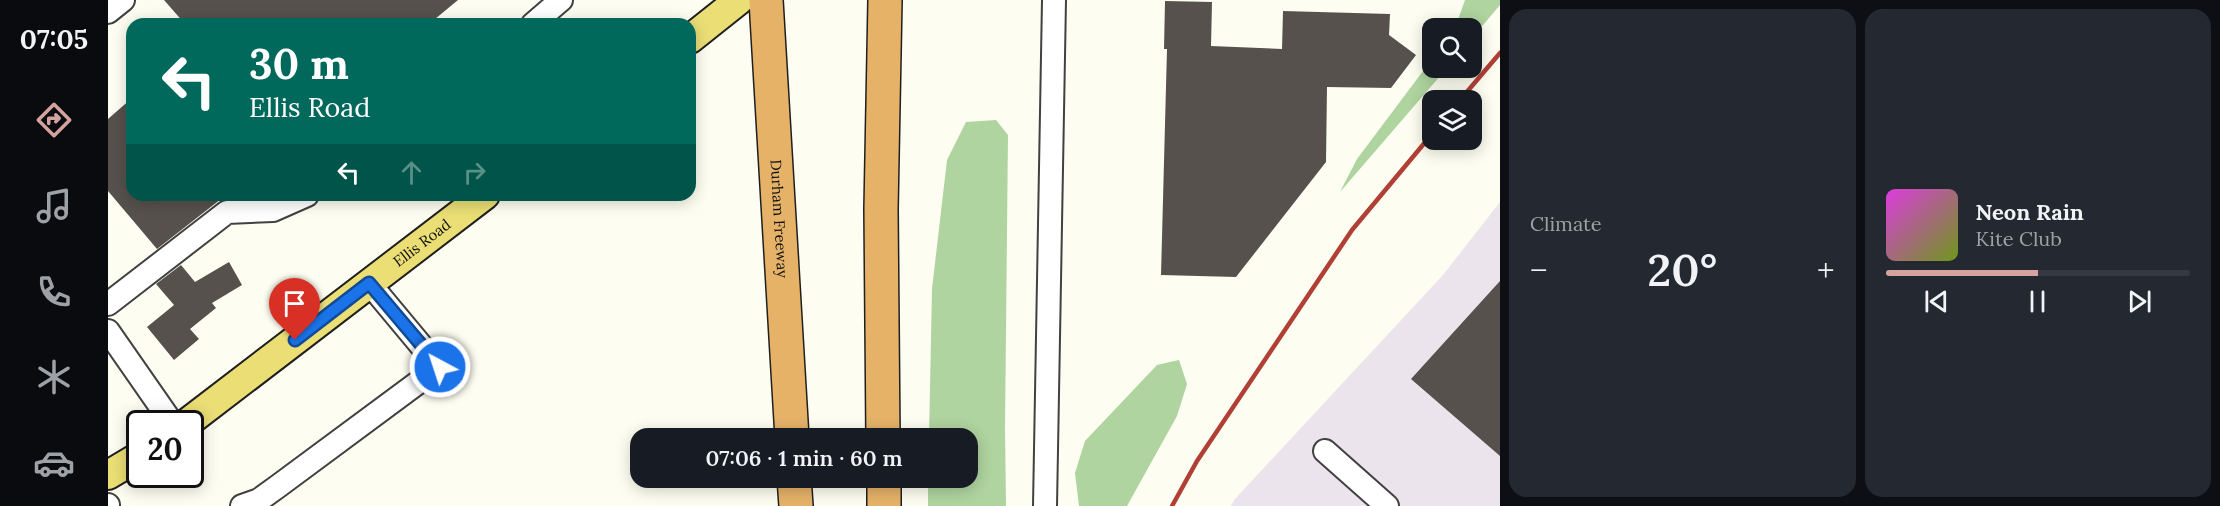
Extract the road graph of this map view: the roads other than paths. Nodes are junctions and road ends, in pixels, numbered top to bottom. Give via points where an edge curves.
1 (123, 0) edge
2 (561, 0) edge
3 (739, 0) edge
4 (766, 0) edge
5 (885, 0) edge
6 (1054, 0) edge
7 (108, 12) edge
8 (540, 18) edge
9 (696, 34) edge
10 (293, 201) edge
11 (476, 201) edge
12 (369, 283) junction
13 (108, 304) edge
14 (108, 331) edge
15 (163, 410) edge
16 (204, 411) edge
17 (791, 428) edge
18 (883, 428) edge
19 (1325, 452) dead end
20 (126, 465) edge
21 (108, 476) edge
22 (795, 488) edge
23 (884, 488) edge
24 (242, 506) edge
25 (796, 506) edge
26 (884, 506) edge
27 (1045, 506) edge
28 (1387, 506) edge

1 - 7 lane
2 - 8 lane
3 - 9 main road
4 - 17 highway, Durham Freeway
5 - 18 highway
6 - 27 lane
10 - 13 lane via 273,210 227,212
11 - 12 main road, Ellis Road
12 - 16 main road, Ellis Road
12 - 24 lane via 440,367 259,500
14 - 15 lane
19 - 28 lane
20 - 21 main road
22 - 25 highway
23 - 26 highway

